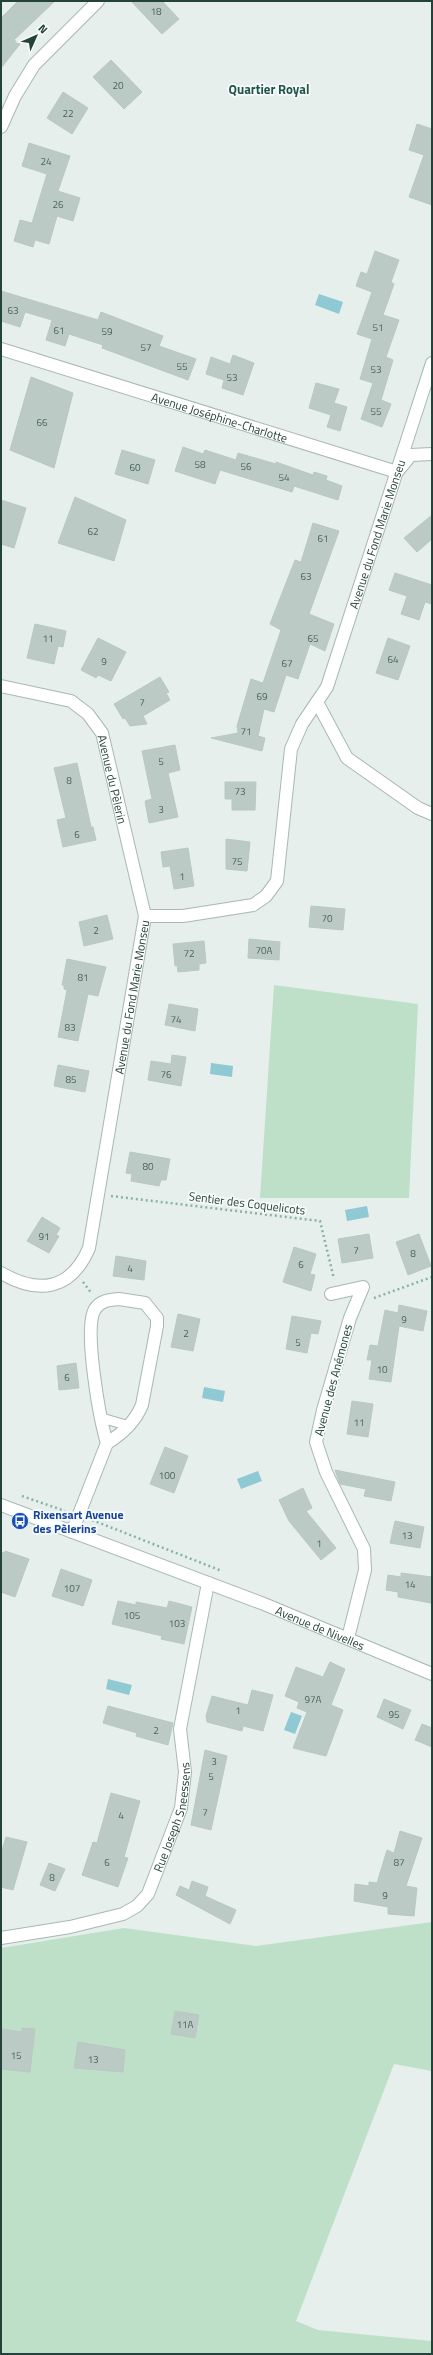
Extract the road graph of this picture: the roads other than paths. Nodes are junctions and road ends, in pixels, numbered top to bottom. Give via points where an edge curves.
1 (98, 1) edge
2 (1, 127) edge
3 (1, 349) edge
4 (432, 363) edge
5 (432, 454) edge
6 (397, 472) junction
7 (1, 686) edge
8 (317, 702) junction
9 (432, 814) edge
10 (145, 916) junction
11 (1, 1273) edge
12 (331, 1294) road end
13 (102, 1418) junction
14 (129, 1426) junction
15 (107, 1443) junction
16 (1, 1506) edge
17 (72, 1532) junction
18 (208, 1583) junction
19 (348, 1638) junction
20 (432, 1674) edge
21 (1, 1938) edge

1 - 2 street via 34,65 15,96
3 - 6 street, Avenue Joséphine-Charlotte
4 - 6 street, Avenue du Fond Marie Monseu
5 - 6 street via 411,455
6 - 8 street, Avenue du Fond Marie Monseu via 327,687
7 - 10 street, Avenue du Pèlerin via 71,701 88,714 102,733
8 - 9 street via 346,758 418,808
8 - 10 street, Avenue du Fond Marie Monseu via 302,724 291,749 277,881 266,896 253,905 183,916
10 - 11 street, Avenue du Fond Marie Monseu via 96,1194 89,1248 75,1271 58,1283 26,1286
12 - 19 street, Avenue des Anémones via 363,1287 323,1410 316,1442 326,1472 364,1549 364,1570
13 - 14 lane
13 - 14 street via 90,1336 91,1319 99,1304 107,1300 145,1303 157,1318 142,1405 137,1418
13 - 15 street
14 - 15 street
15 - 17 street
16 - 17 street, Avenue de Nivelles
17 - 18 street, Avenue de Nivelles
18 - 19 street, Avenue de Nivelles
18 - 21 street, Rue Joseph Sneessens via 180,1729 185,1772 181,1808 148,1894 137,1906 123,1914 70,1927
19 - 20 street, Avenue de Nivelles

